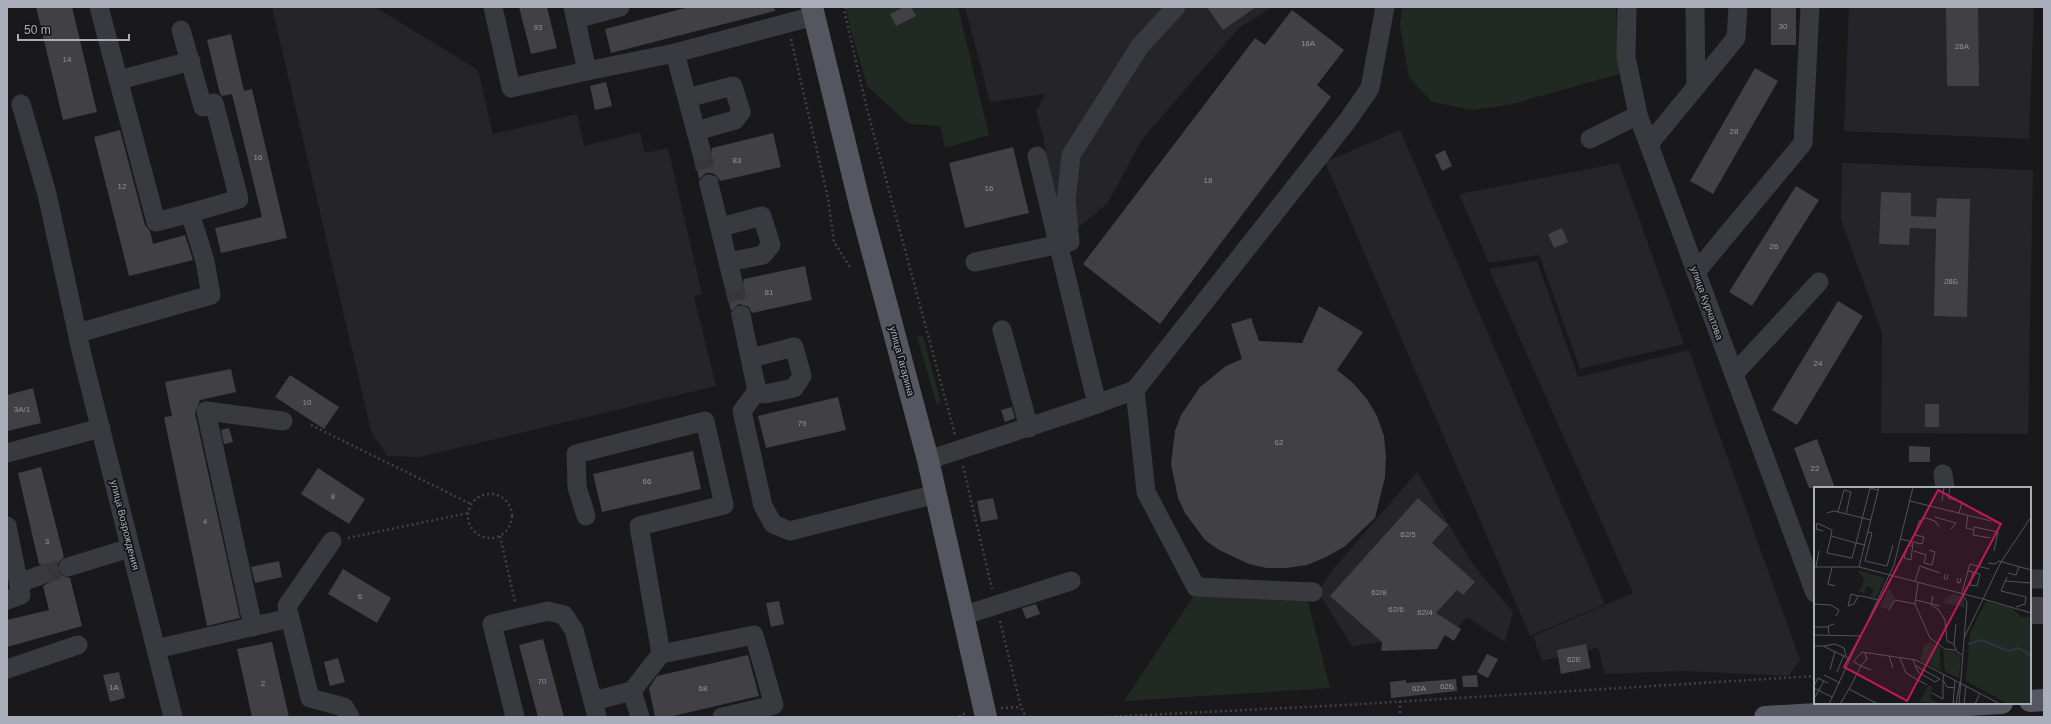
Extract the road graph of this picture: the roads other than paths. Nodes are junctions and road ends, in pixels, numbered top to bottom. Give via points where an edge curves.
1 (99, 7) edge
2 (493, 7) edge
3 (620, 7) edge
4 (1176, 7) edge
5 (1385, 7) edge
6 (1627, 7) edge
7 (1695, 7) edge
8 (1738, 7) edge
9 (1810, 7) edge
10 (817, 10) edge
11 (574, 13) edge
12 (181, 30) dead end
13 (675, 52) junction
14 (191, 61) junction
15 (587, 71) junction
16 (119, 80) junction
17 (1696, 87) junction
18 (687, 98) junction
19 (21, 104) dead end
20 (1638, 115) junction
21 (696, 132) junction
22 (1590, 139) dead end
23 (1649, 144) junction
24 (701, 150) tunnel mouth
25 (1037, 156) dead end
26 (709, 184) tunnel mouth
27 (190, 213) junction
28 (720, 227) junction
29 (1059, 246) junction
30 (728, 262) junction
31 (975, 262) dead end
32 (1696, 272) junction
33 (733, 282) tunnel mouth
34 (1819, 282) dead end
35 (741, 315) tunnel mouth
36 (1002, 330) dead end
37 (78, 334) junction
38 (750, 358) junction
39 (1734, 374) junction
40 (1135, 390) junction
41 (757, 391) junction
42 (1097, 404) junction
43 (283, 421) dead end
44 (101, 428) junction
45 (1029, 428) junction
46 (7, 452) edge
47 (928, 460) junction
48 (936, 494) junction
49 (586, 516) dead end
50 (7, 526) edge
51 (332, 541) road end
52 (130, 548) junction
53 (68, 567) tunnel mouth
54 (41, 575) tunnel mouth
55 (2031, 579) edge
56 (2044, 579) edge
57 (1071, 581) dead end
58 (19, 583) junction
59 (1814, 590) edge
60 (1313, 592) dead end
61 (7, 600) edge
62 (962, 616) junction
63 (290, 618) junction
64 (253, 627) junction
65 (78, 646) dead end
66 (156, 649) junction
67 (661, 654) junction
68 (7, 669) edge
69 (632, 691) junction
70 (2044, 700) edge
71 (2031, 701) edge
72 (1994, 704) edge
73 (595, 709) edge
74 (1952, 709) edge
75 (173, 717) edge
76 (350, 717) edge
77 (515, 717) edge
78 (640, 717) edge
79 (722, 717) edge
80 (986, 717) edge
81 (1765, 717) edge

1 - 16 street
2 - 15 street via 511,88
3 - 11 street
4 - 29 street via 1140,46 1071,155 1066,202 1070,242
5 - 40 street via 1370,88 1348,120
6 - 20 street, улица Курчатова via 1626,57
7 - 17 street
8 - 17 street via 1736,38
9 - 32 street via 1803,143
10 - 13 street via 787,23
10 - 47 main road, улица Гагарина via 821,42 860,205
11 - 15 street
12 - 14 street
13 - 15 street
13 - 18 street
14 - 16 street
14 - 27 street via 203,107 214,103 240,199
16 - 27 street via 156,222
17 - 23 street
18 - 21 street
18 - 21 street via 733,86 741,112 735,120
19 - 37 street, улица Возрождения via 47,194
20 - 22 street
20 - 23 street, улица Курчатова
21 - 24 street
23 - 32 street, улица Курчатова
25 - 29 street
26 - 28 street
27 - 37 street via 205,260 211,295
28 - 30 street
28 - 30 street via 762,216 771,245 763,255
29 - 31 street
29 - 42 street
30 - 33 street
32 - 39 street, улица Курчатова
34 - 39 street
35 - 38 street
36 - 45 street
37 - 44 street, улица Возрождения
38 - 41 street
38 - 41 street via 794,347 802,376 794,388 765,394
39 - 59 street, улица Курчатова
40 - 42 street
40 - 60 street via 1146,492 1196,586
41 - 48 street via 742,411 763,506 773,524 790,531
42 - 45 street
43 - 64 street via 206,411
44 - 46 street
44 - 52 street, улица Возрождения
45 - 47 street
47 - 48 main road, улица Гагарина
48 - 62 main road, улица Гагарина
49 - 67 street via 577,487 576,454 705,422 724,505 639,526
50 - 58 street
51 - 63 street via 287,606
52 - 53 street
52 - 66 street, улица Возрождения
54 - 58 street
55 - 56 street
57 - 62 street
58 - 61 street via 21,595
62 - 80 main road, улица Гагарина
63 - 64 street
63 - 76 street via 310,698 344,707
64 - 66 street
65 - 68 street
66 - 75 street, улица Возрождения
67 - 69 street
67 - 79 street via 754,635 774,705
69 - 73 street
69 - 78 street
70 - 71 main road
72 - 74 main road
73 - 77 street via 574,630 564,615 548,611 492,624
74 - 81 main road

